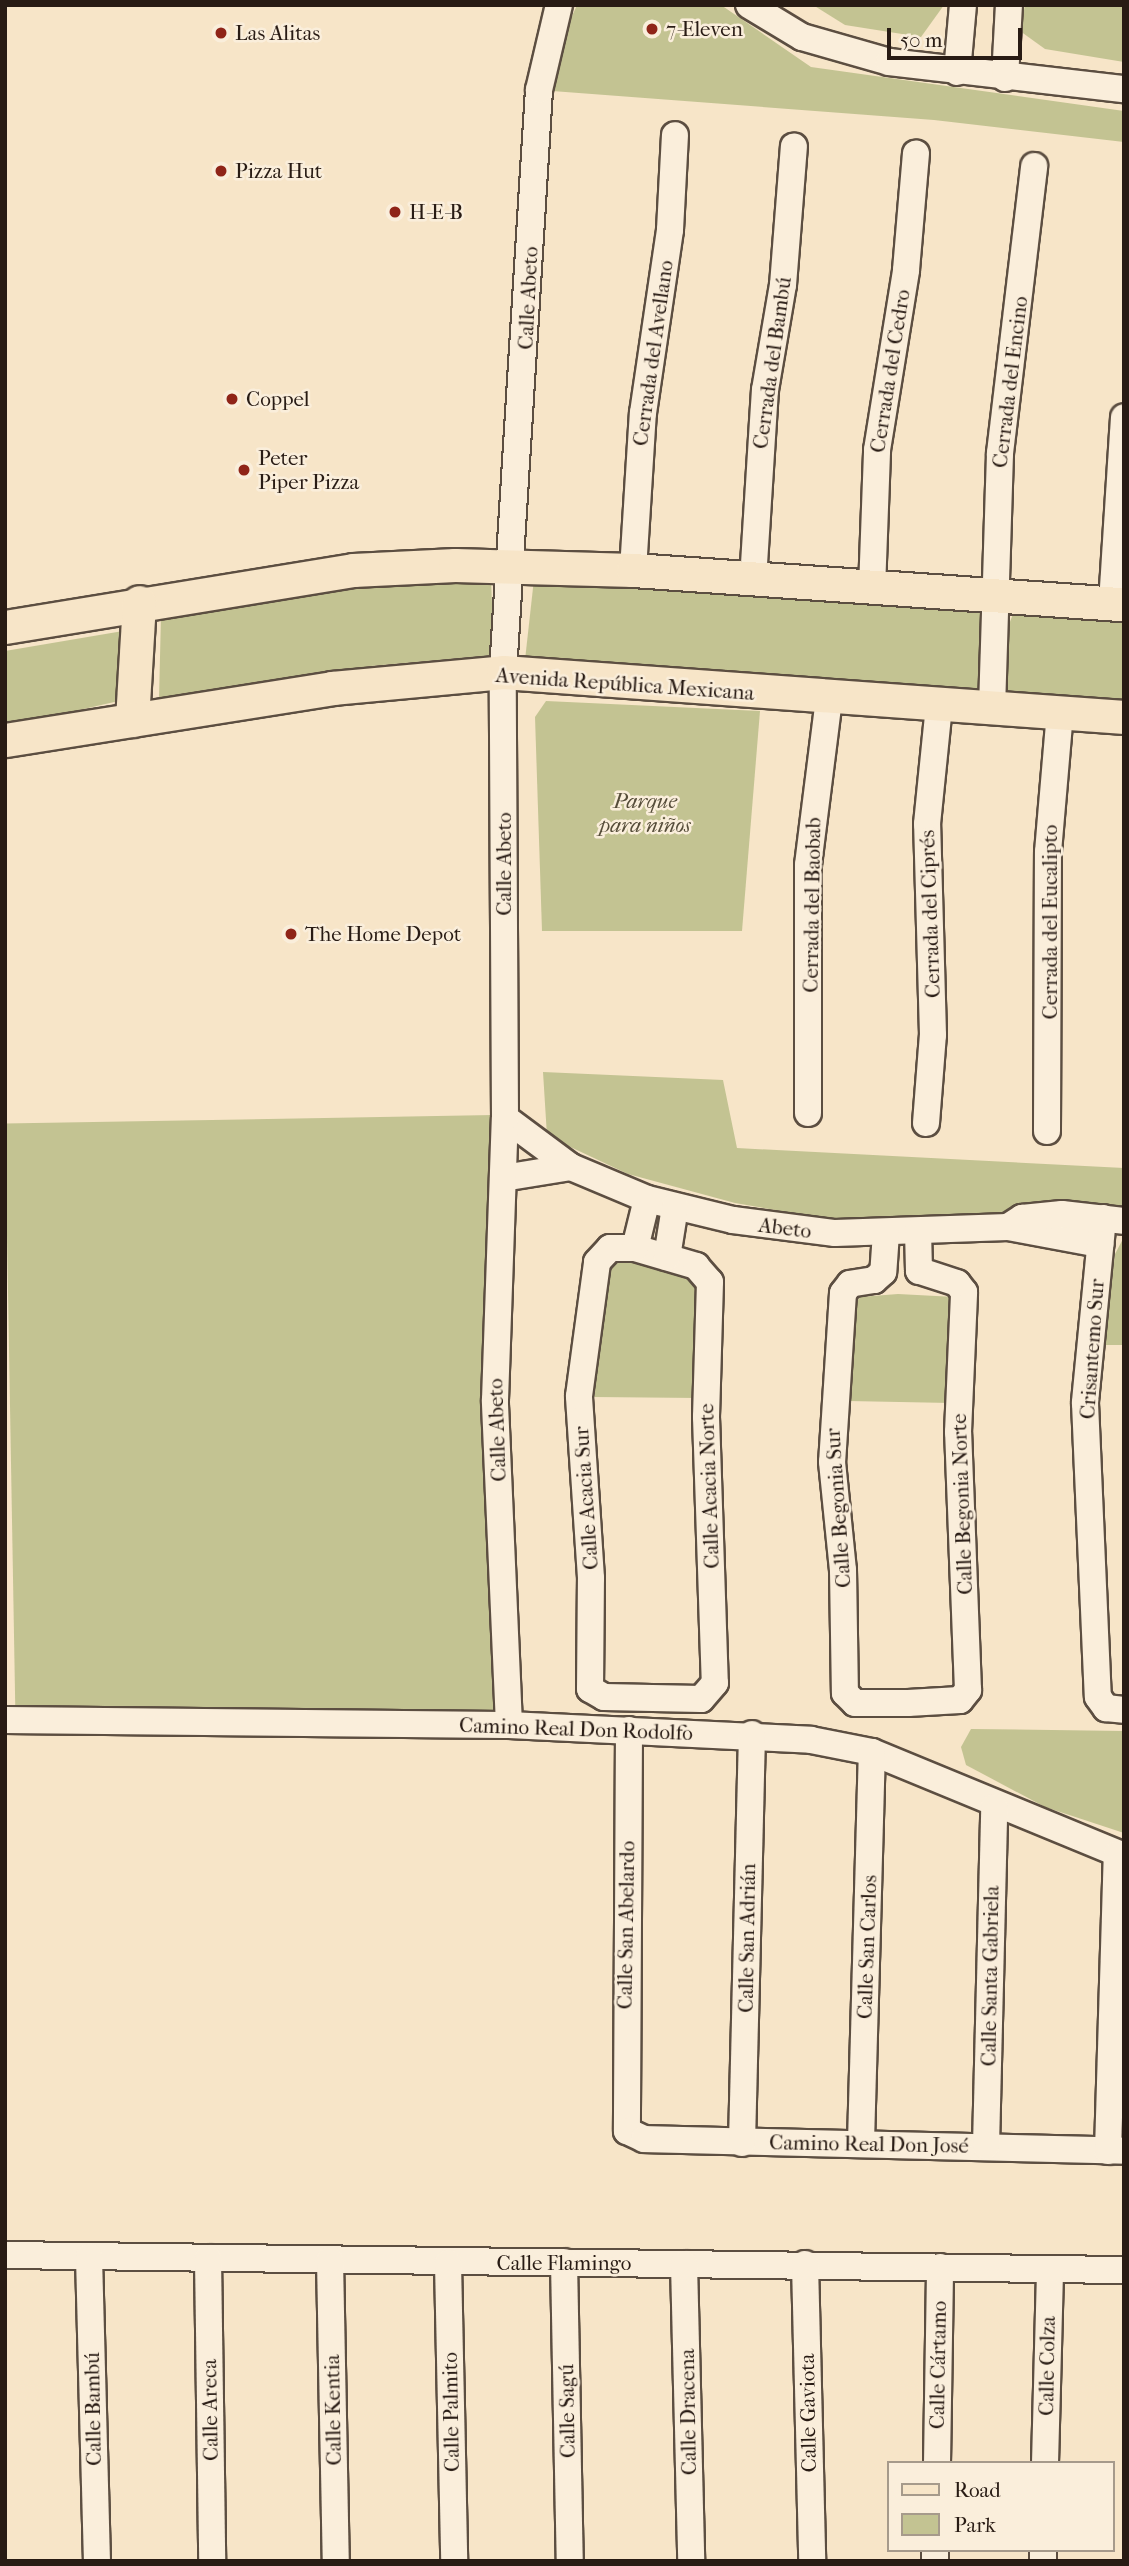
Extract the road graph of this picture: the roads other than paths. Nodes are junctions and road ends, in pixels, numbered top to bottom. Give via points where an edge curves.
1 (559, 5) edge
2 (749, 5) edge
3 (963, 5) edge
4 (1009, 5) edge
5 (957, 72) junction
6 (1004, 78) junction
7 (1124, 89) edge
8 (675, 135) dead end
9 (794, 146) dead end
10 (915, 153) dead end
11 (1034, 166) dead end
12 (1124, 417) edge
13 (513, 565) junction
14 (633, 570) junction
15 (753, 580) junction
16 (872, 589) junction
17 (995, 599) junction
18 (139, 602) junction
19 (1118, 604) edge
20 (5, 626) edge
21 (503, 672) junction
22 (829, 699) junction
23 (939, 706) junction
24 (992, 708) junction
25 (1060, 712) junction
26 (1124, 717) edge
27 (132, 720) junction
28 (5, 740) edge
29 (808, 1113) dead end
30 (505, 1118) junction
31 (926, 1123) dead end
32 (1047, 1132) dead end
33 (571, 1167) junction
34 (503, 1178) junction
35 (647, 1199) junction
36 (675, 1207) junction
37 (1008, 1227) joint
38 (1109, 1228) edge
39 (918, 1231) junction
40 (886, 1233) junction
41 (627, 1247) junction
42 (667, 1257) junction
43 (663, 1698) joint
44 (908, 1703) joint
45 (1124, 1710) edge
46 (5, 1720) edge
47 (509, 1725) junction
48 (629, 1730) junction
49 (752, 1734) junction
50 (872, 1752) junction
51 (995, 1807) junction
52 (1120, 1855) edge
53 (623, 2121) joint
54 (861, 2142) junction
55 (743, 2143) junction
56 (986, 2146) junction
57 (1116, 2151) edge
58 (5, 2256) edge
59 (89, 2257) junction
60 (208, 2258) junction
61 (330, 2260) junction
62 (564, 2262) junction
63 (448, 2263) junction
64 (684, 2264) junction
65 (804, 2264) junction
66 (940, 2267) junction
67 (1050, 2269) junction
68 (1124, 2270) edge
69 (937, 2461) edge
70 (1045, 2461) edge
71 (97, 2561) edge
72 (212, 2561) edge
73 (336, 2561) edge
74 (454, 2561) edge
75 (570, 2561) edge
76 (691, 2561) edge
77 (812, 2561) edge

1 - 13 street, Calle Abeto via 539,90
2 - 5 street via 830,48
3 - 5 street
4 - 6 street
5 - 6 street
6 - 7 street
8 - 14 street, Cerrada del Avellano via 670,230 643,413
9 - 15 street, Cerrada del Bambú via 783,285 764,401
10 - 16 street, Cerrada del Cedro via 906,270 877,450
11 - 17 street, Cerrada del Encino via 1000,453
12 - 19 street
13 - 14 main road
13 - 18 main road via 386,566
13 - 21 street, Calle Abeto
14 - 15 main road
15 - 16 main road
16 - 17 main road
17 - 19 main road
17 - 24 street, Cerrada del Encino
18 - 20 main road
18 - 27 main road
21 - 22 main road, Avenida República Mexicana
21 - 27 main road, Avenida República Mexicana via 344,687
21 - 30 street, Calle Abeto
22 - 23 main road, Avenida República Mexicana
22 - 29 street, Cerrada del Baobab via 808,865
23 - 24 main road, Avenida República Mexicana
23 - 31 street, Cerrada del Ciprés via 927,824 933,1035
24 - 25 main road, Avenida República Mexicana
25 - 26 main road, Avenida República Mexicana
25 - 32 street, Cerrada del Eucalipto via 1048,852
27 - 28 main road, Avenida República Mexicana
30 - 33 street, Abeto
30 - 34 street, Calle Abeto
33 - 34 street
33 - 35 street, Abeto
34 - 47 street, Calle Abeto via 495,1400
35 - 36 street, Abeto
35 - 41 street
36 - 40 street, Abeto via 787,1230
36 - 42 street
37 - 38 street, Crisantemo Sur
37 - 39 street, Abeto
38 - 45 street, Crisantemo Sur via 1085,1403 1098,1697 1106,1708
39 - 40 street, Abeto
39 - 44 street, Calle Begonia Norte via 916,1264 931,1278 957,1283 964,1292 958,1432 968,1690 960,1700
40 - 44 street, Calle Begonia Sur via 885,1265 874,1280 850,1284 843,1293 832,1411 845,1693 855,1703
41 - 42 street
41 - 43 street, Calle Acacia Sur via 606,1250 597,1262 579,1396 591,1578 590,1689 604,1698
42 - 43 street, Calle Acacia Norte via 704,1270 710,1282 705,1417 715,1683 701,1699
46 - 47 street, Camino Real Don Rodolfo
47 - 48 street, Camino Real Don Rodolfo
48 - 49 street, Camino Real Don Rodolfo
48 - 53 street, Calle San Abelardo
49 - 50 street, Camino Real Don Rodolfo
49 - 55 street, Calle San Adrián
50 - 51 street, Camino Real Don Rodolfo
50 - 54 street, Calle San Carlos
51 - 52 street, Camino Real Don Rodolfo
51 - 56 street, Calle Santa Gabriela
52 - 57 street
53 - 55 street, Camino Real Don José via 628,2131 644,2139
54 - 55 street, Camino Real Don José
54 - 56 street, Camino Real Don José
56 - 57 street, Camino Real Don José
58 - 59 street, Calle Flamingo
59 - 60 street, Calle Flamingo
59 - 71 street, Calle Bambú
60 - 61 street, Calle Flamingo
60 - 72 street, Calle Areca
61 - 63 street, Calle Flamingo
61 - 73 street, Calle Kentia
62 - 63 street, Calle Flamingo
62 - 64 street, Calle Flamingo
62 - 75 street, Calle Sagú
63 - 74 street, Calle Palmito
64 - 65 street, Calle Flamingo
64 - 76 street, Calle Dracena
65 - 66 street, Calle Flamingo
65 - 77 street, Calle Gaviota
66 - 67 street, Calle Flamingo
66 - 69 street, Calle Cártamo
67 - 68 street, Calle Flamingo
67 - 70 street, Calle Colza

